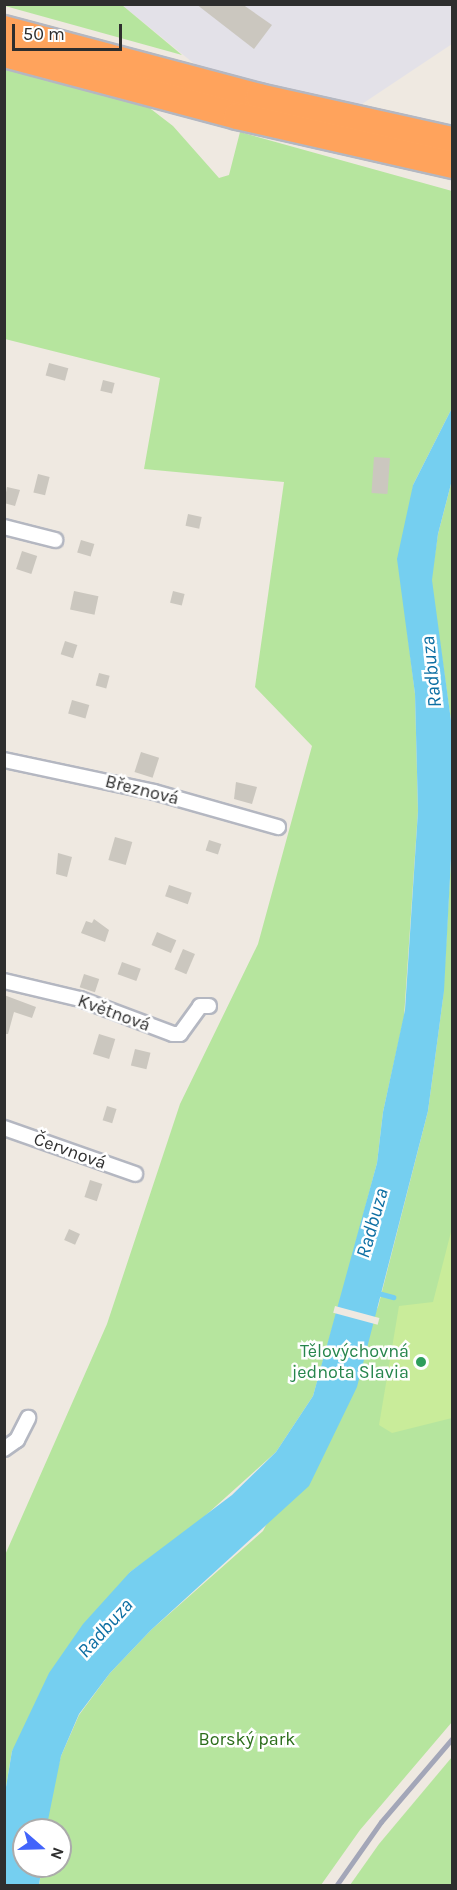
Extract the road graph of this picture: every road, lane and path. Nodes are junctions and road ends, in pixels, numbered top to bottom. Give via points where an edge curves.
1 (4, 29) edge
2 (4, 54) edge
3 (453, 140) edge
4 (453, 165) edge
5 (4, 527) edge
6 (55, 540) dead end
7 (4, 760) edge
8 (278, 827) dead end
9 (4, 981) edge
10 (209, 1006) dead end
11 (4, 1128) edge
12 (135, 1174) dead end
13 (28, 1418) dead end
14 (4, 1449) edge

1 - 3 highway via 346,118
2 - 4 highway via 237,116
5 - 6 street
7 - 8 street, Březnová via 154,792
9 - 10 street, Květnová via 80,999 173,1034 180,1034 200,1006
11 - 12 street, Červnová
13 - 14 street via 18,1440

